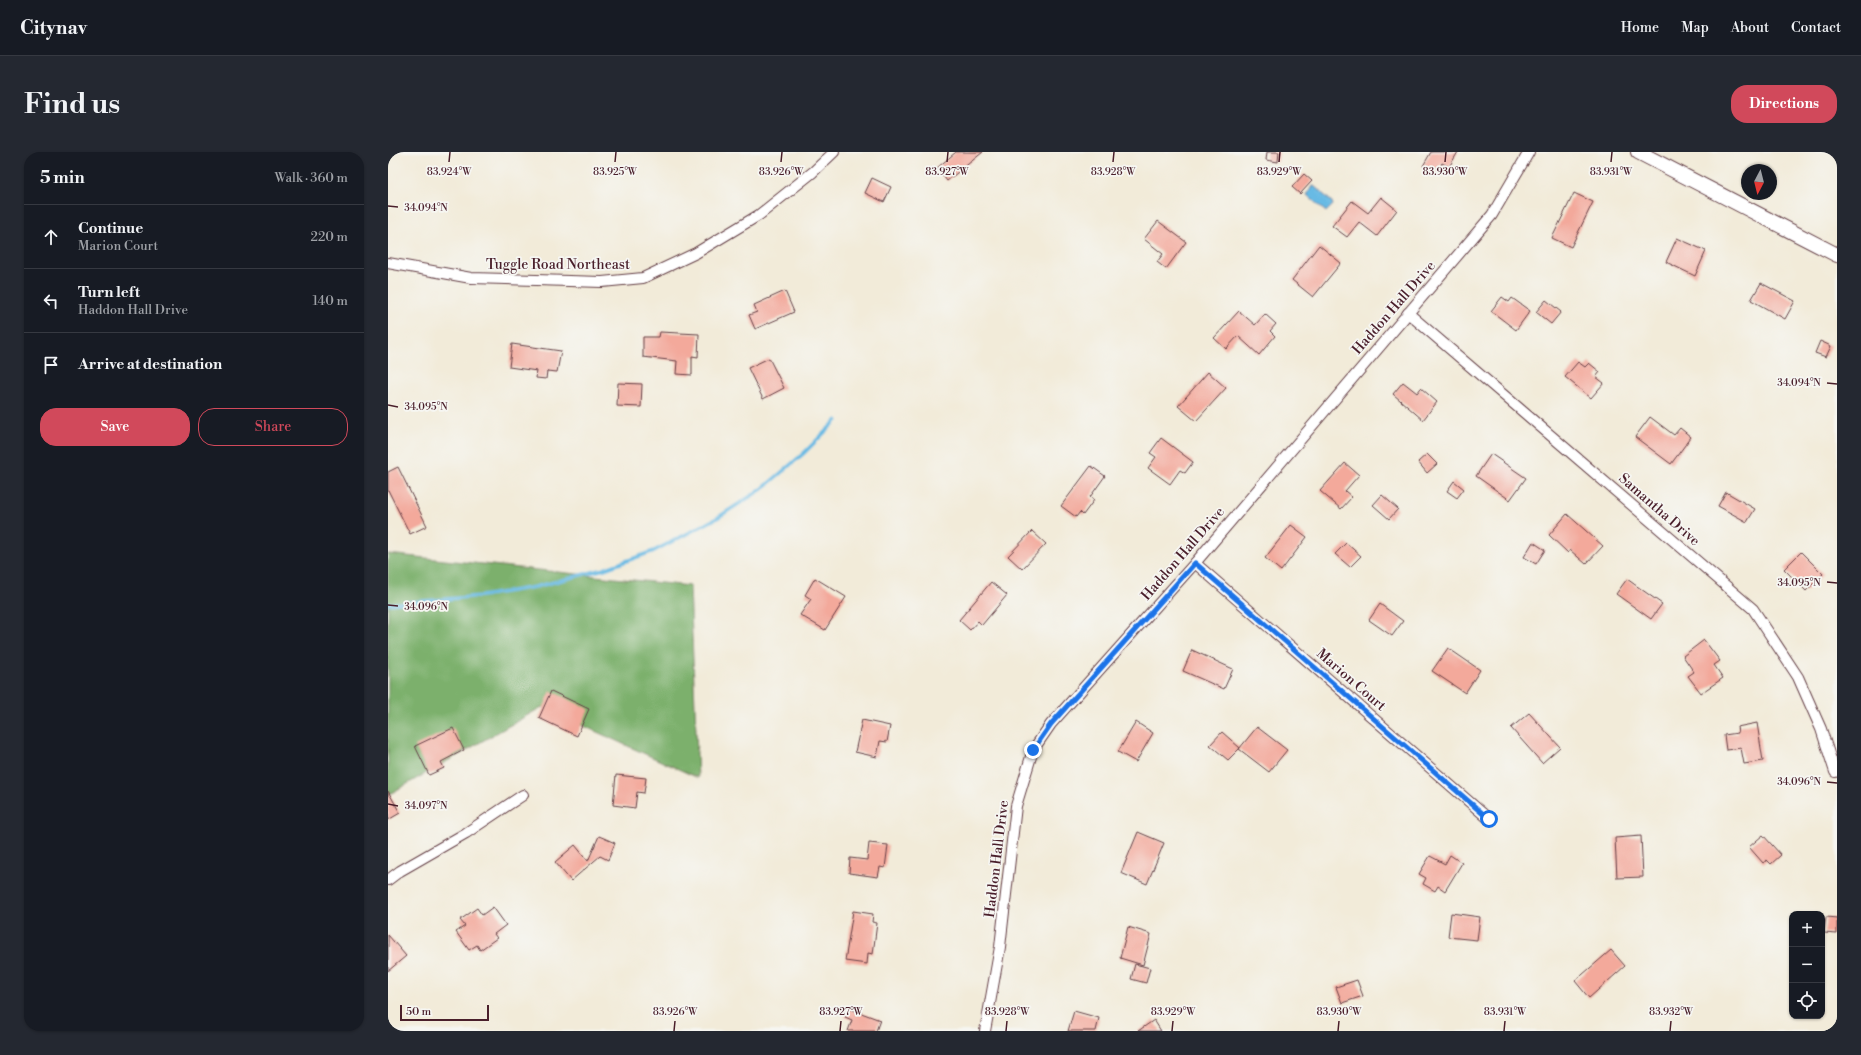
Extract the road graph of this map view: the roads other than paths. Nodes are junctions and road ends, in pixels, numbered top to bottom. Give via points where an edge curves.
1 (834, 152) edge
2 (1529, 152) edge
3 (1638, 152) edge
4 (1837, 255) edge
5 (388, 263) edge
6 (1408, 313) junction
7 (1195, 563) junction
8 (1835, 772) dead end
9 (523, 795) dead end
10 (1489, 819) dead end
11 (388, 880) edge
12 (985, 1031) edge

1 - 5 street, Tuggle Road Northeast via 759,215 696,253 643,278 602,282 471,278
2 - 6 street, Haddon Hall Drive via 1492,215
3 - 4 main road
6 - 7 street, Haddon Hall Drive
6 - 8 street, Samantha Drive via 1753,609 1798,677 1821,729
7 - 10 street, Marion Court
7 - 12 street, Haddon Hall Drive via 1051,724 1033,750 1016,806 1000,947
9 - 11 street

